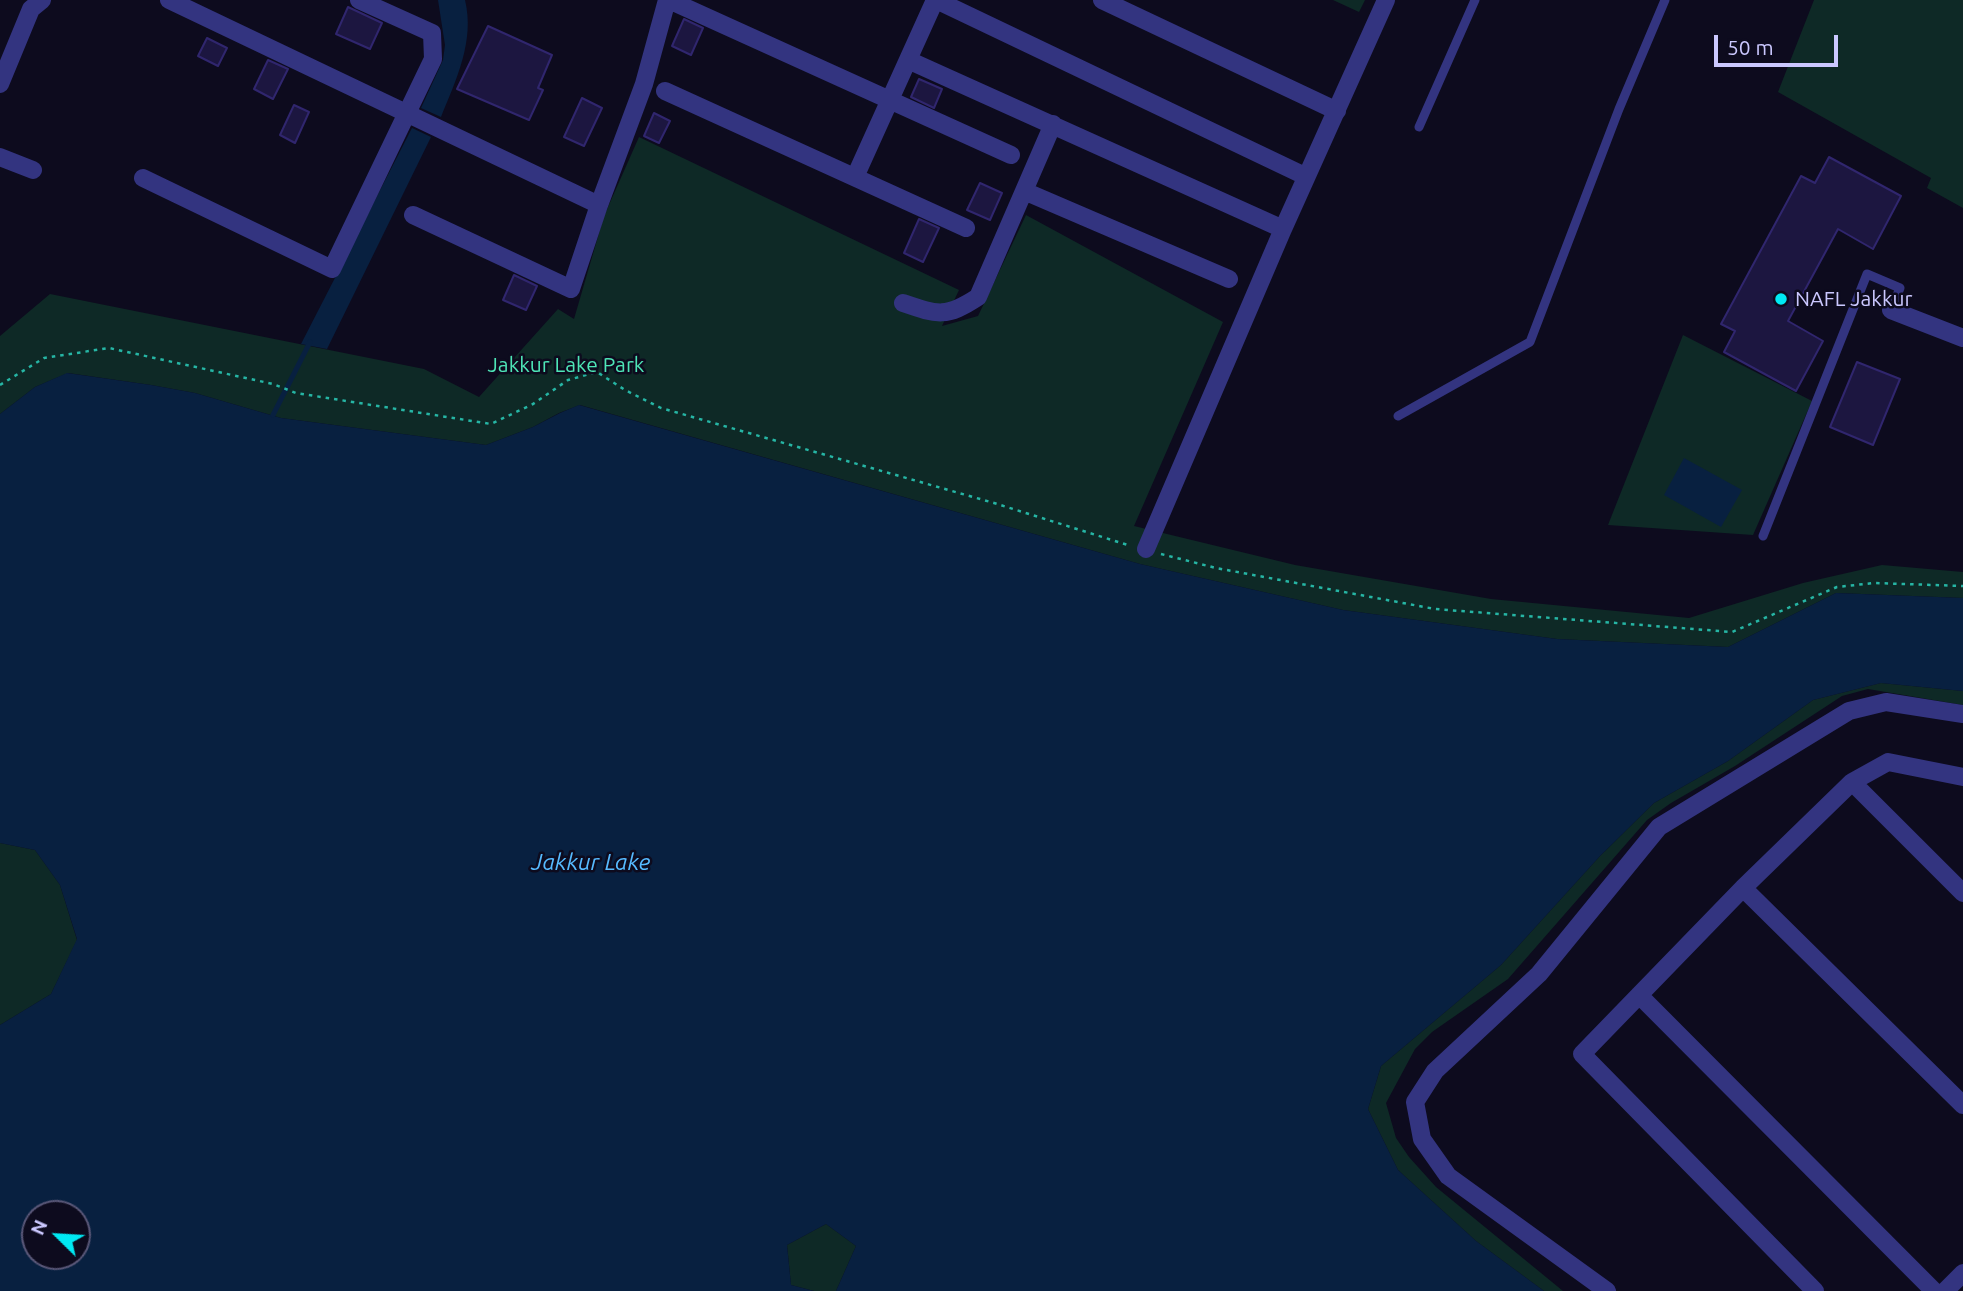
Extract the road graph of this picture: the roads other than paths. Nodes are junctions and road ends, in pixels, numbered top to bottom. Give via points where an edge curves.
1 (42, 0) edge
2 (169, 0) edge
3 (359, 0) edge
4 (668, 0) edge
5 (936, 0) edge
6 (1102, 0) edge
7 (1386, 0) edge
8 (1475, 0) edge
9 (1665, 0) edge
10 (908, 60) junction
11 (0, 84) edge
12 (665, 91) dead end
13 (890, 100) junction
14 (1337, 111) junction
15 (407, 114) junction
16 (1053, 124) junction
17 (1419, 127) dead end
18 (1011, 155) dead end
19 (0, 157) edge
20 (33, 170) dead end
21 (1305, 176) junction
22 (855, 177) junction
23 (143, 178) dead end
24 (1024, 191) junction
25 (599, 205) junction
26 (413, 215) dead end
27 (966, 228) dead end
28 (1283, 229) junction
29 (1230, 279) dead end
30 (903, 303) dead end
31 (1891, 310) joint
32 (1963, 338) edge
33 (1398, 416) dead end
34 (1762, 536) dead end
35 (1146, 550) road end
36 (1963, 714) edge
37 (1963, 777) edge
38 (1852, 782) junction
39 (1743, 888) junction
40 (1963, 893) edge
41 (1639, 995) junction
42 (1963, 1105) edge
43 (1963, 1273) edge
44 (1607, 1291) edge
45 (1815, 1291) edge
46 (1934, 1291) edge
47 (1945, 1291) edge

1 - 11 street via 31,9
2 - 15 street
3 - 15 street via 432,33 433,59
4 - 13 street
4 - 25 street via 644,84
5 - 10 street
5 - 21 street
6 - 14 street
7 - 14 street
8 - 17 lane
9 - 33 lane via 1530,342
10 - 13 street
10 - 16 street
12 - 22 street
13 - 18 street
13 - 22 street
14 - 21 street
15 - 23 street via 332,269
15 - 25 street
16 - 24 street
16 - 28 street
19 - 20 street
21 - 28 street
22 - 27 street
24 - 29 street
24 - 30 street via 978,298 956,312 932,313
25 - 26 street via 571,289
28 - 35 street
31 - 32 street
31 - 34 lane via 1900,288 1867,274
36 - 44 street via 1886,702 1849,711 1659,827 1539,974 1435,1071 1415,1102 1422,1139 1448,1175
37 - 38 street via 1888,762
38 - 39 street
38 - 40 street
39 - 41 street
39 - 42 street
41 - 45 street via 1581,1054
41 - 46 street
43 - 47 street

